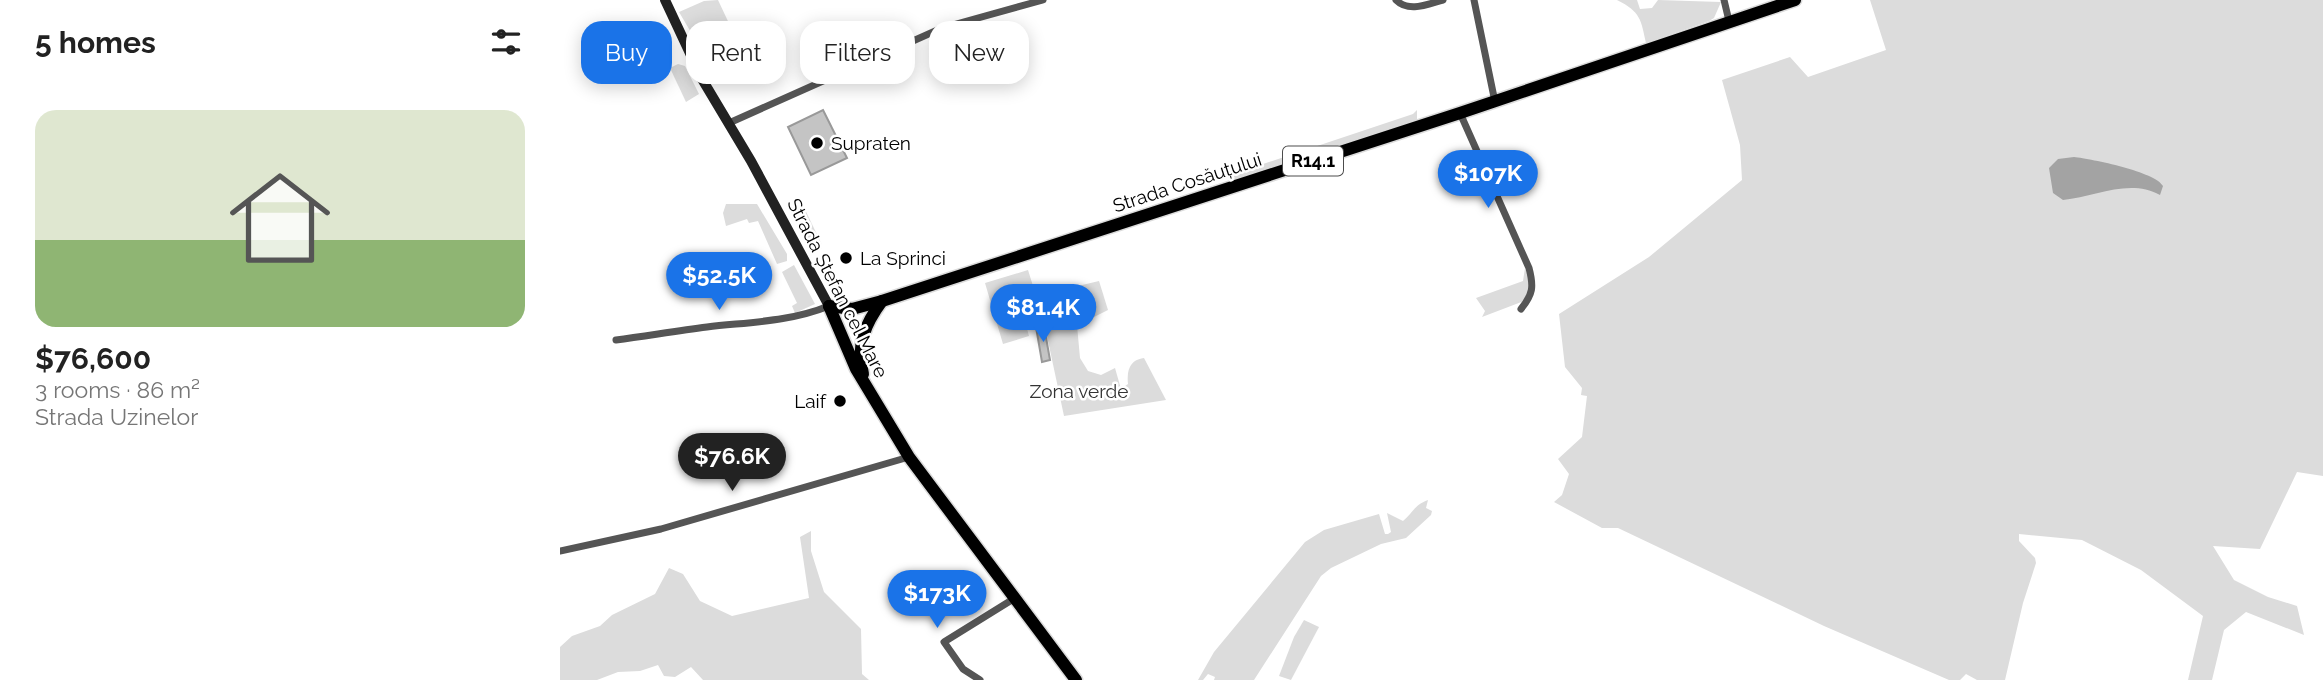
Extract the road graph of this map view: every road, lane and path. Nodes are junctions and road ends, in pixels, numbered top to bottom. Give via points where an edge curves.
1 (665, 0) edge
2 (1043, 0) edge
3 (1396, 0) edge
4 (1443, 0) edge
5 (1474, 0) edge
6 (1724, 0) edge
7 (1795, 0) edge
8 (1729, 22) junction
9 (1496, 102) junction
10 (1460, 113) junction
11 (729, 123) junction
12 (882, 301) junction
13 (829, 306) junction
14 (1521, 309) dead end
15 (616, 340) dead end
16 (866, 385) junction
17 (909, 457) junction
18 (560, 551) edge
19 (1015, 598) junction
20 (980, 680) edge
21 (1076, 680) edge

1 - 11 main road, Strada Ștefan cel Mare via 702,79
2 - 11 street via 942,28
3 - 4 street via 1413,7
5 - 9 street
6 - 8 street
7 - 8 main road, Strada Cosăuțului / R14.1
8 - 9 main road, Strada Cosăuțului / R14.1
9 - 10 main road, Strada Cosăuțului / R14.1
10 - 12 main road, Strada Cosăuțului / R14.1
10 - 14 street via 1529,268 1534,286
11 - 13 main road, Strada Ștefan cel Mare
12 - 13 main road, Strada Cosăuțului / R14.1 via 852,309
12 - 16 main road via 865,328 861,345
13 - 15 street via 762,324
13 - 16 main road, Strada Ștefan cel Mare
16 - 17 main road, Strada Ștefan cel Mare
17 - 18 street via 661,529
17 - 19 main road, Strada Ștefan cel Mare
19 - 20 street via 944,642 963,669
19 - 21 main road, Strada Ștefan cel Mare

